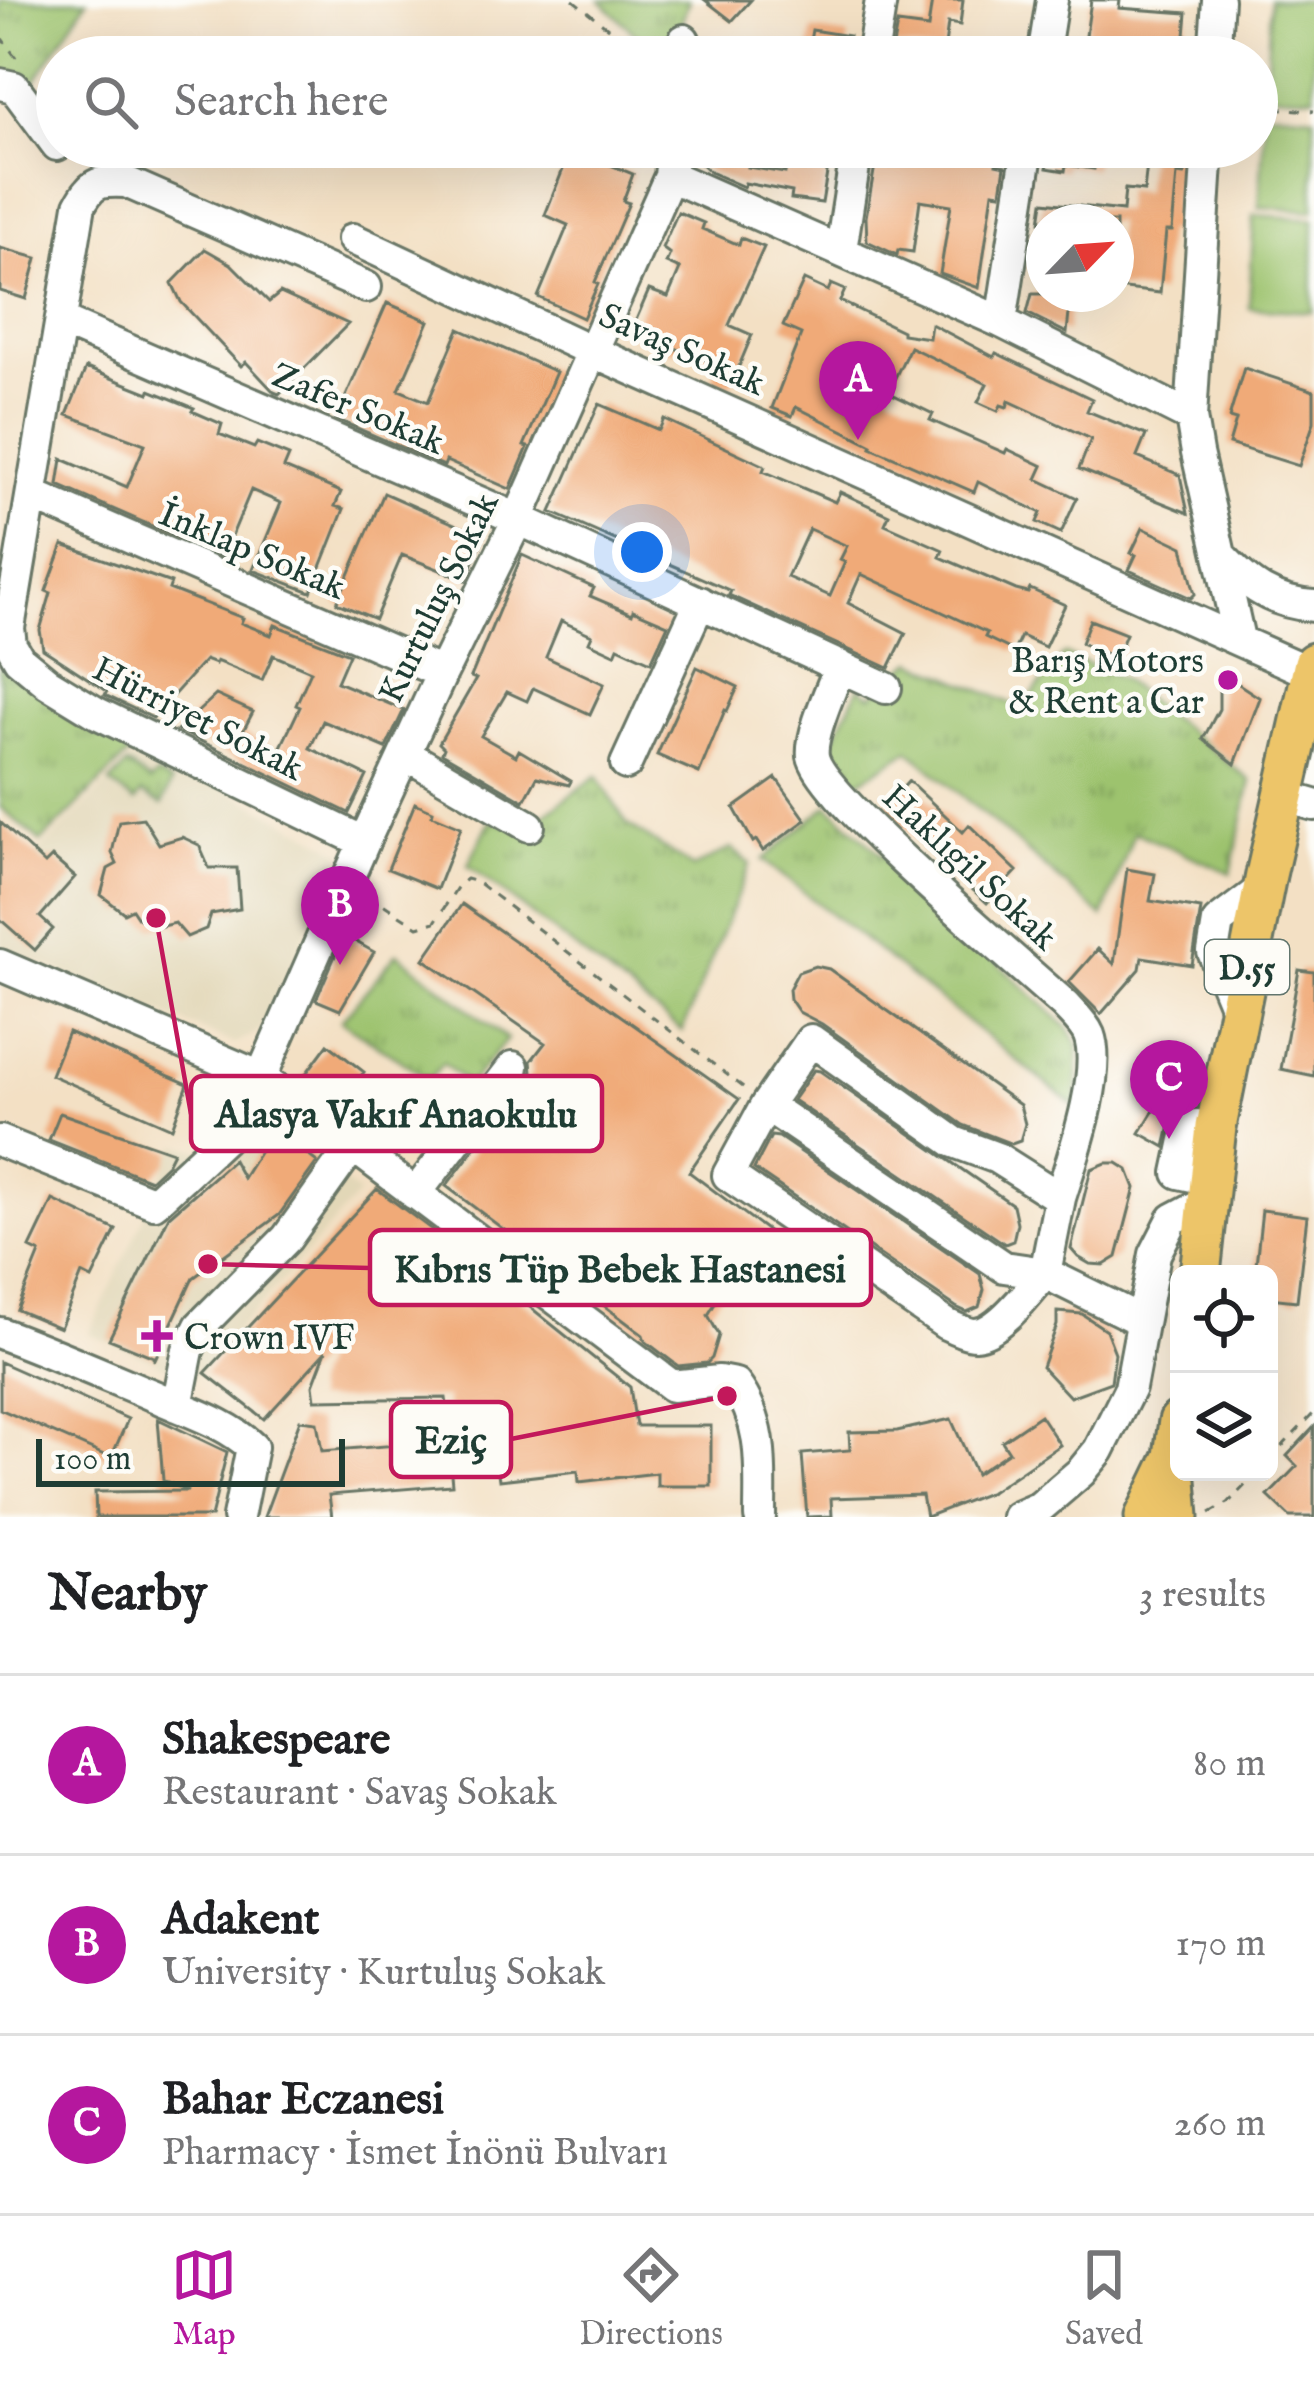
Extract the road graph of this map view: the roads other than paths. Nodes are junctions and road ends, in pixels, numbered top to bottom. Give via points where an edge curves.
1 (881, 0) edge
2 (1052, 0) edge
3 (1218, 0) edge
4 (875, 36) edge
5 (1046, 36) edge
6 (1215, 36) edge
7 (0, 84) edge
8 (36, 116) edge
9 (74, 168) edge
10 (669, 168) edge
11 (683, 168) edge
12 (854, 168) edge
13 (1025, 168) edge
14 (1207, 168) edge
15 (89, 189) junction
16 (353, 239) dead end
17 (841, 250) junction
18 (391, 257) junction
19 (61, 321) junction
20 (1001, 322) junction
21 (593, 352) junction
22 (1191, 417) junction
23 (32, 495) junction
24 (518, 519) junction
25 (1221, 556) junction
26 (700, 602) junction
27 (1314, 606) edge
28 (1239, 639) junction
29 (840, 666) junction
30 (1312, 668) edge
31 (442, 673) junction
32 (886, 688) dead end
33 (405, 754) junction
34 (626, 764) dead end
35 (1299, 800) edge
36 (529, 826) dead end
37 (364, 842) junction
38 (0, 965) edge
39 (514, 1067) dead end
40 (261, 1077) junction
41 (766, 1105) junction
42 (0, 1141) edge
43 (352, 1147) junction
44 (1210, 1190) junction
45 (415, 1195) junction
46 (1060, 1198) junction
47 (1201, 1265) edge
48 (1045, 1274) junction
49 (1142, 1322) junction
50 (0, 1333) edge
51 (177, 1406) junction
52 (1170, 1456) edge
53 (1178, 1481) edge
54 (238, 1517) edge
55 (760, 1517) edge
56 (1017, 1517) edge
57 (1145, 1517) edge
58 (1179, 1517) edge

1 - 4 street
2 - 5 street
3 - 6 street
7 - 8 street via 14,87
9 - 15 street
10 - 21 street, Kurtuluş Sokak
11 - 17 street
12 - 17 street
13 - 20 street
14 - 22 street
15 - 18 street via 127,182 363,285
15 - 19 street
16 - 18 street, Savaş Sokak
17 - 20 street
18 - 21 street, Savaş Sokak
19 - 23 street
19 - 24 street, Zafer Sokak
20 - 22 street
21 - 24 street, Kurtuluş Sokak
21 - 28 street, Savaş Sokak
22 - 25 street
23 - 31 street, İnklap Sokak
23 - 37 street, Hürriyet Sokak via 9,628 19,659 97,713
24 - 26 street, Zafer Sokak
24 - 31 street, Kurtuluş Sokak
25 - 27 street via 1260,592
25 - 28 street
26 - 29 street, Zafer Sokak
26 - 34 street
28 - 30 street, Savaş Sokak
29 - 32 street, Zafer Sokak
29 - 46 street, Haklıgil Sokak via 815,739 821,773 858,817 1064,1004 1090,1039 1085,1120
30 - 35 main road, D.55
31 - 33 street, Kurtuluş Sokak
33 - 36 street
33 - 37 street, Kurtuluş Sokak
35 - 44 main road, D.55 via 1263,888
37 - 40 street, Kurtuluş Sokak
38 - 40 street
39 - 45 street
40 - 42 street, Kurtuluş Sokak via 224,1138 154,1203
40 - 43 street
41 - 46 street via 811,1040 954,1142
41 - 48 street via 1004,1267
41 - 48 street via 728,1174 946,1324 983,1333
43 - 45 street
43 - 51 street via 287,1238 200,1327
44 - 47 main road, D.55
44 - 49 street via 1173,1219 1155,1254
45 - 55 street via 672,1386 735,1384 756,1423
46 - 48 street, Haklıgil Sokak
48 - 49 street
49 - 56 street via 1130,1388 1099,1450 1040,1507
50 - 51 street
51 - 54 street via 252,1447
52 - 57 main road
53 - 58 main road

